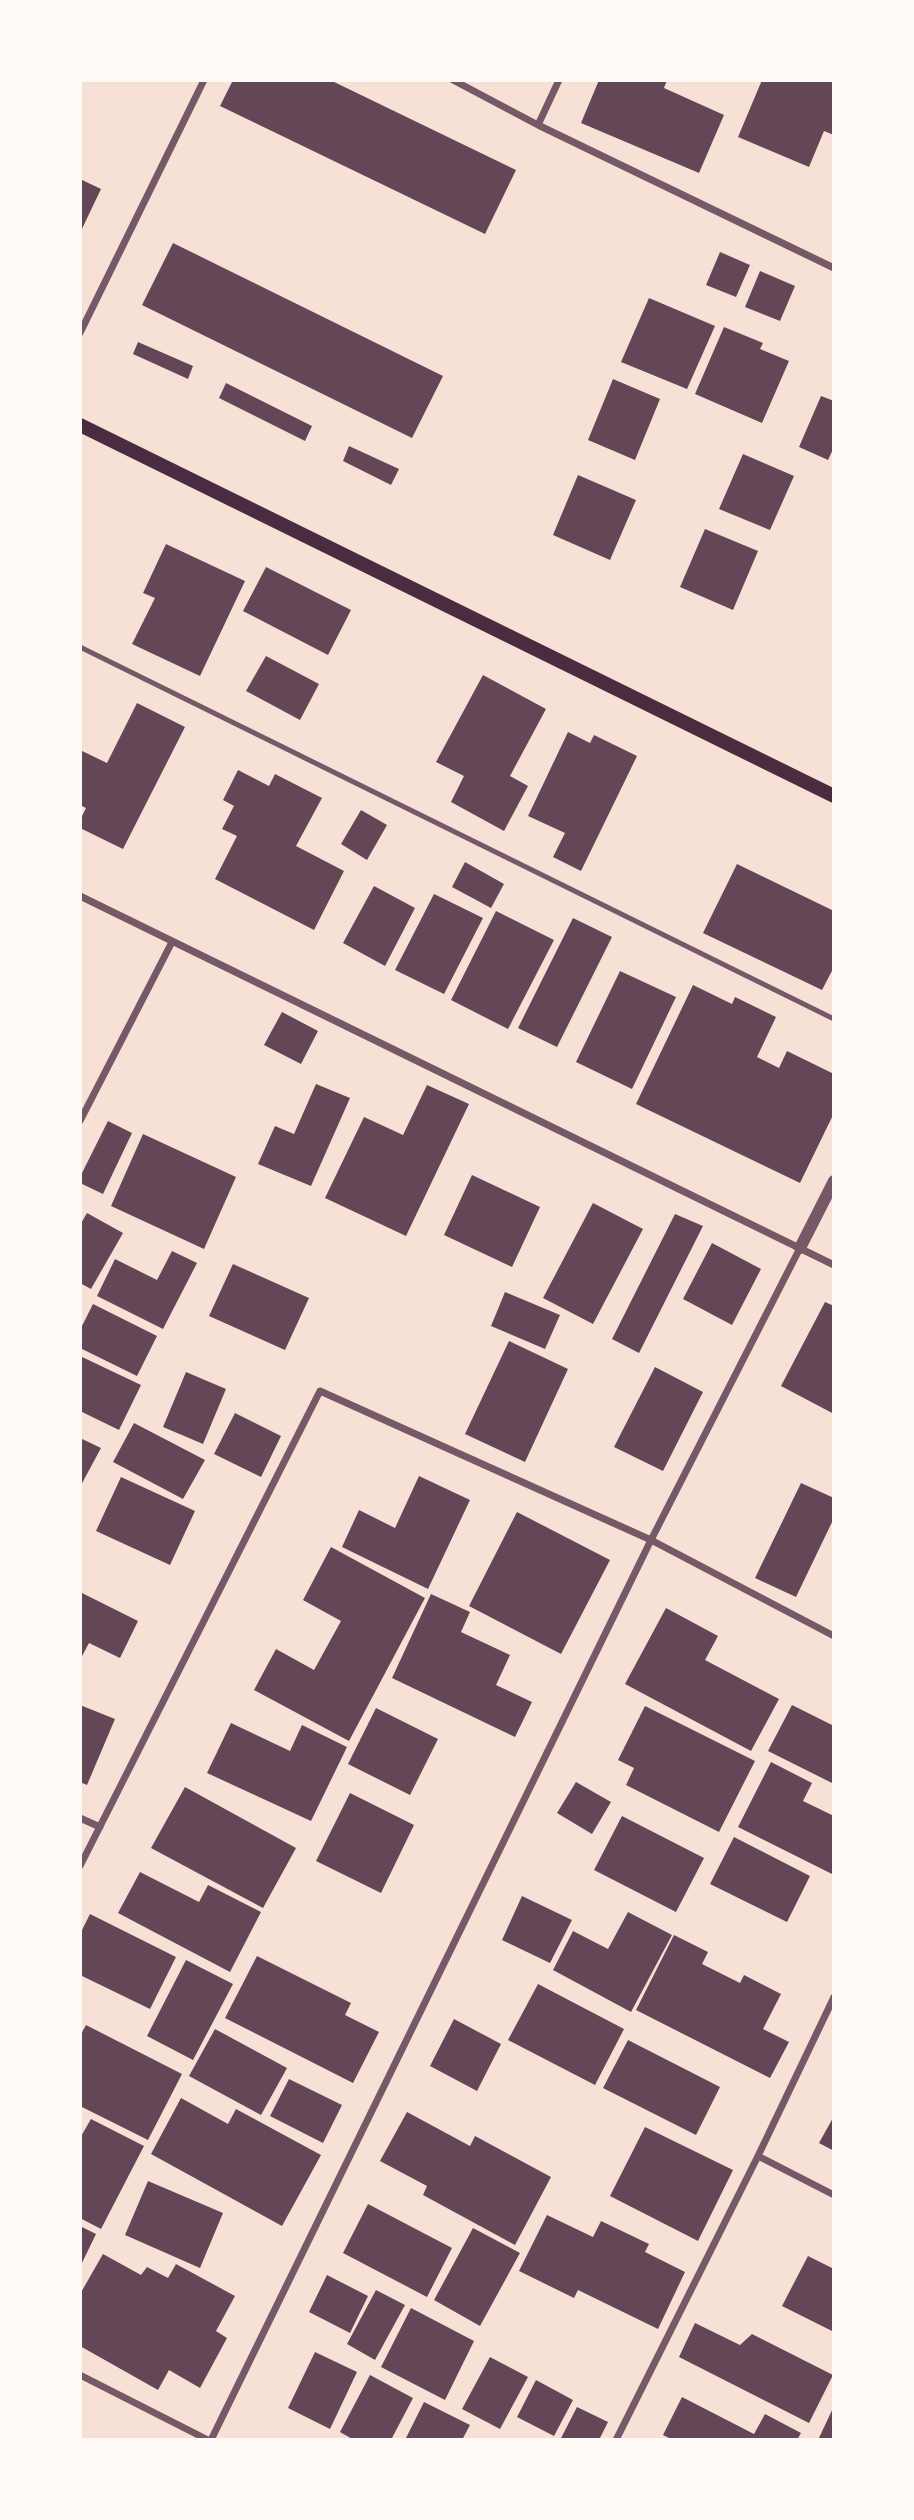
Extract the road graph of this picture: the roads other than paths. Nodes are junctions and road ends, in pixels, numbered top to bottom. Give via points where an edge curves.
1 (204, 80) edge
2 (453, 80) edge
3 (559, 80) edge
4 (538, 125) junction
5 (834, 268) edge
6 (80, 332) edge
7 (80, 425) edge
8 (80, 647) edge
9 (834, 796) edge
10 (80, 896) edge
11 (172, 942) junction
12 (834, 1019) edge
13 (80, 1121) edge
14 (834, 1181) edge
15 (800, 1248) junction
16 (834, 1265) edge
17 (651, 1540) junction
18 (834, 1636) edge
19 (80, 1818) edge
20 (100, 1827) junction
21 (80, 1866) edge
22 (834, 1997) edge
23 (758, 2155) junction
24 (834, 2195) edge
25 (80, 2375) edge
26 (209, 2440) edge
27 (615, 2440) edge

1 - 6 street
2 - 4 street
3 - 4 street
4 - 5 street
7 - 9 main road
8 - 12 lane
10 - 11 street
11 - 13 street
11 - 15 street
14 - 15 street
15 - 16 street
15 - 17 street
17 - 18 street
17 - 20 street via 320,1391
17 - 26 street
19 - 20 street
20 - 21 street
22 - 23 street
23 - 24 street
23 - 27 street
25 - 26 street

